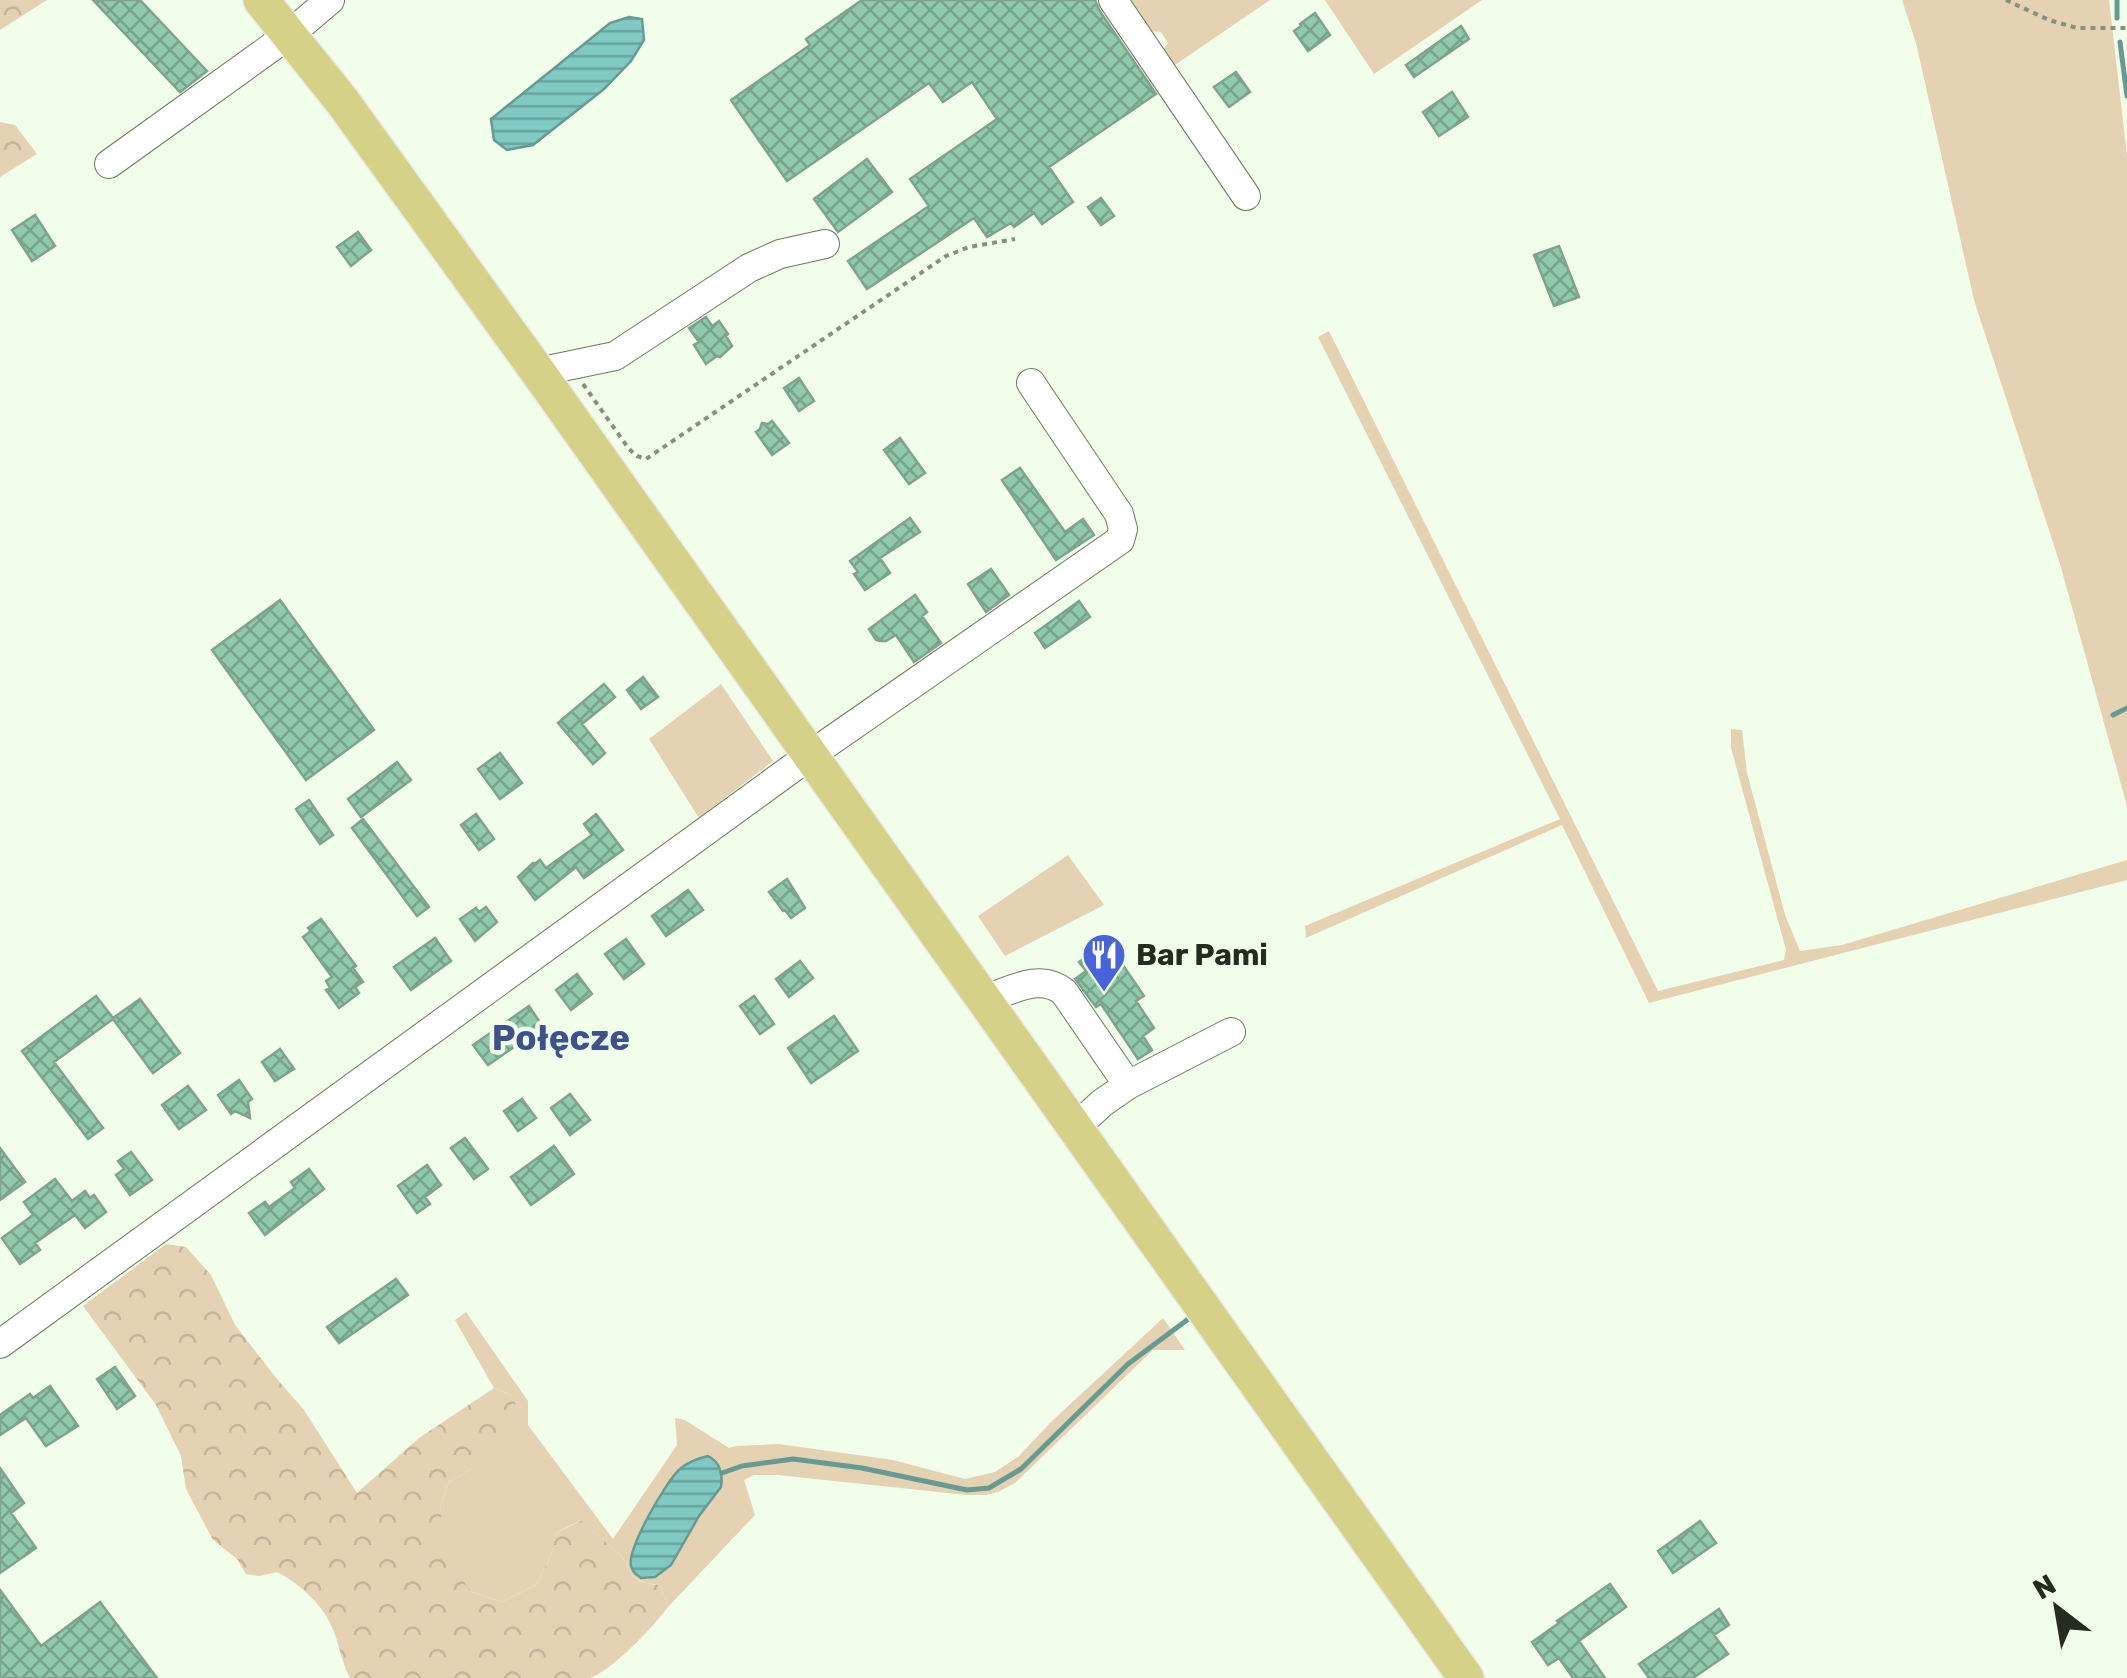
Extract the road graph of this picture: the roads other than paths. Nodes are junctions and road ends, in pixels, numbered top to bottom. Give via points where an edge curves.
1 (260, 0) edge
2 (330, 0) edge
3 (1113, 0) edge
4 (290, 34) junction
5 (108, 164) dead end
6 (1246, 196) dead end
7 (825, 244) dead end
8 (552, 370) junction
9 (1031, 383) dead end
10 (809, 756) junction
11 (984, 1000) junction
12 (1231, 1032) dead end
13 (1128, 1085) junction
14 (1075, 1128) junction
15 (0, 1344) edge
16 (1466, 1678) edge

1 - 4 main road
2 - 4 street
3 - 6 street
4 - 5 street
4 - 8 main road
7 - 8 street via 748,268 615,356
8 - 10 main road
9 - 10 street via 1119,514 1120,540
10 - 11 main road
10 - 15 street
11 - 13 street via 1028,984 1055,985
11 - 14 main road
12 - 13 street
13 - 14 street
14 - 16 main road

